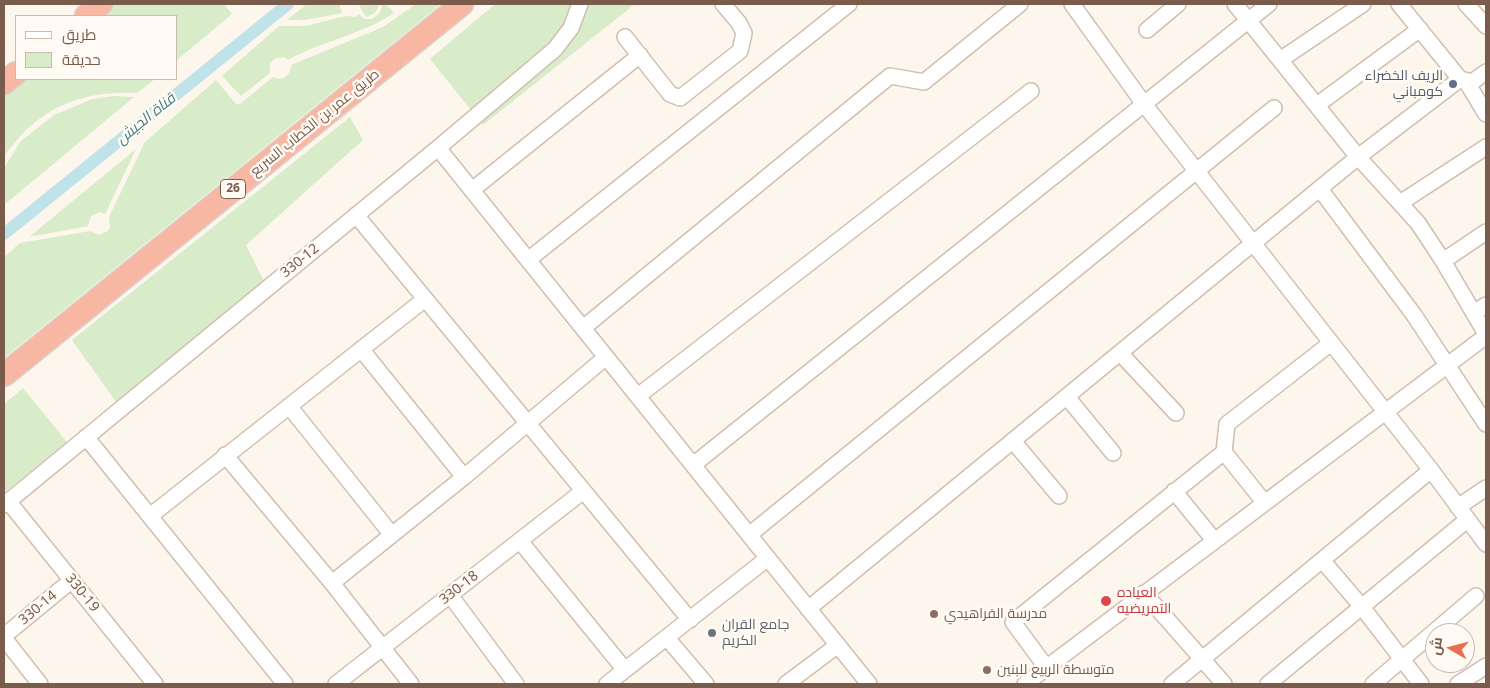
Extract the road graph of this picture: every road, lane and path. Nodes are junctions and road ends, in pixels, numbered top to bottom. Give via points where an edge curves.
1 (101, 4) edge
2 (462, 4) edge
3 (580, 4) edge
4 (723, 4) edge
5 (849, 4) edge
6 (1020, 4) edge
7 (1072, 4) edge
8 (1178, 4) edge
9 (1235, 4) edge
10 (1269, 4) edge
11 (1363, 4) edge
12 (1400, 4) edge
13 (1466, 4) edge
14 (87, 15) edge
15 (1248, 20) junction
16 (1486, 26) edge
17 (1147, 30) dead end
18 (1420, 30) junction
19 (625, 37) dead end
20 (640, 55) junction
21 (1280, 60) junction
22 (1486, 72) edge
23 (15, 73) edge
24 (1463, 80) junction
25 (4, 83) edge
26 (1031, 91) dead end
27 (1144, 104) junction
28 (1317, 105) junction
29 (1274, 108) dead end
30 (1486, 114) edge
31 (1486, 147) edge
32 (438, 148) junction
33 (1358, 156) junction
34 (1197, 171) junction
35 (1320, 189) junction
36 (472, 190) junction
37 (1400, 203) junction
38 (356, 215) junction
39 (1486, 232) edge
40 (1254, 243) junction
41 (528, 260) junction
42 (1443, 260) junction
43 (425, 298) junction
44 (1480, 309) edge
45 (583, 328) junction
46 (1486, 335) edge
47 (1331, 343) junction
48 (361, 349) junction
49 (1120, 353) junction
50 (606, 357) junction
51 (1446, 366) junction
52 (4, 375) edge
53 (638, 396) junction
54 (1067, 396) junction
55 (289, 406) junction
56 (1384, 412) junction
57 (1176, 413) dead end
58 (528, 423) junction
59 (1486, 424) edge
60 (86, 437) junction
61 (1013, 441) junction
62 (1224, 452) junction
63 (1113, 453) dead end
64 (224, 455) junction
65 (693, 465) junction
66 (1431, 470) junction
67 (464, 477) junction
68 (1486, 488) edge
69 (1174, 491) junction
70 (582, 492) junction
71 (1059, 496) dead end
72 (1264, 502) junction
73 (6, 503) edge
74 (1458, 507) junction
75 (150, 516) junction
76 (1468, 520) junction
77 (749, 534) junction
78 (392, 535) junction
79 (1214, 540) junction
80 (520, 541) junction
81 (1486, 544) edge
82 (768, 558) junction
83 (1322, 560) junction
84 (72, 580) junction
85 (332, 583) junction
86 (1144, 593) junction
87 (450, 596) junction
88 (1476, 596) dead end
89 (1362, 607) junction
90 (808, 609) junction
91 (690, 620) junction
92 (4, 637) edge
93 (667, 638) junction
94 (838, 645) junction
95 (383, 648) junction
96 (1202, 660) junction
97 (1403, 661) junction
98 (1486, 666) edge
99 (1046, 667) junction
100 (625, 670) junction
101 (40, 684) edge
102 (155, 684) edge
103 (285, 684) edge
104 (336, 684) edge
105 (411, 684) edge
106 (516, 684) edge
107 (607, 684) edge
108 (706, 684) edge
109 (786, 684) edge
110 (869, 684) edge
111 (1025, 684) edge
112 (1172, 684) edge
113 (1224, 684) edge
114 (1268, 684) edge
115 (1374, 684) edge
116 (1421, 684) edge
117 (1458, 684) edge

1 - 14 highway
2 - 52 highway, طريق عمر بن الخطاب السريع / 26
3 - 32 street, 330-12 via 571,28 561,42
4 - 20 street via 744,33 740,51 680,98 670,94
5 - 41 street
6 - 45 street via 924,82 890,76
7 - 27 street
8 - 17 street
9 - 15 street
10 - 15 street
11 - 21 street
12 - 18 street
13 - 16 street
15 - 21 street
15 - 27 street
18 - 24 street
18 - 28 street
19 - 20 street
20 - 36 street
21 - 28 street
22 - 24 street via 1478,80
23 - 25 highway
24 - 30 street
24 - 33 street
26 - 53 street
27 - 34 street
27 - 65 street
28 - 33 street
29 - 34 street
31 - 37 street
32 - 36 street
32 - 38 street, 330-12
33 - 35 street
33 - 37 street
34 - 40 street
34 - 77 street
35 - 40 street
35 - 51 street via 1414,315
36 - 41 street
37 - 42 street
38 - 43 street
38 - 60 street, 330-12
39 - 42 street
40 - 47 street
40 - 49 street
41 - 45 street
42 - 44 street
43 - 48 street
43 - 58 street
44 - 46 street
45 - 50 street
46 - 51 street
47 - 56 street
47 - 62 street via 1227,424
48 - 55 street
48 - 67 street
49 - 54 street
49 - 57 street
50 - 53 street
50 - 58 street
51 - 56 street
51 - 59 street
53 - 65 street
54 - 61 street
54 - 63 street
55 - 64 street
55 - 78 street
56 - 66 street
56 - 72 street
58 - 67 street
58 - 70 street
60 - 73 street, 330-12
60 - 75 street
61 - 71 street
61 - 90 street
62 - 69 street
62 - 72 street
64 - 75 street
64 - 85 street
65 - 77 street
66 - 74 street
66 - 83 street
67 - 78 street
68 - 74 street
69 - 79 street
69 - 99 street via 1013,622
70 - 80 street, 330-18
70 - 91 street
72 - 79 street
73 - 84 street, 330-19
74 - 76 street
75 - 103 street
76 - 81 street
76 - 89 street
77 - 82 street
78 - 85 street
79 - 86 street
80 - 87 street, 330-18
80 - 100 street
82 - 90 street
82 - 91 street
83 - 89 street
83 - 96 street
84 - 92 street, 330-14
84 - 102 street, 330-19
85 - 95 street
86 - 96 street
86 - 99 street
87 - 95 street, 330-18
87 - 106 street
88 - 97 street
89 - 97 street
89 - 114 street
90 - 94 street
91 - 93 street
92 - 101 street
93 - 100 street
93 - 108 street
94 - 109 street
94 - 110 street
95 - 104 street, 330-18
95 - 105 street
96 - 112 street
96 - 113 street
97 - 115 street
97 - 116 street
98 - 117 street
99 - 111 street
100 - 107 street

